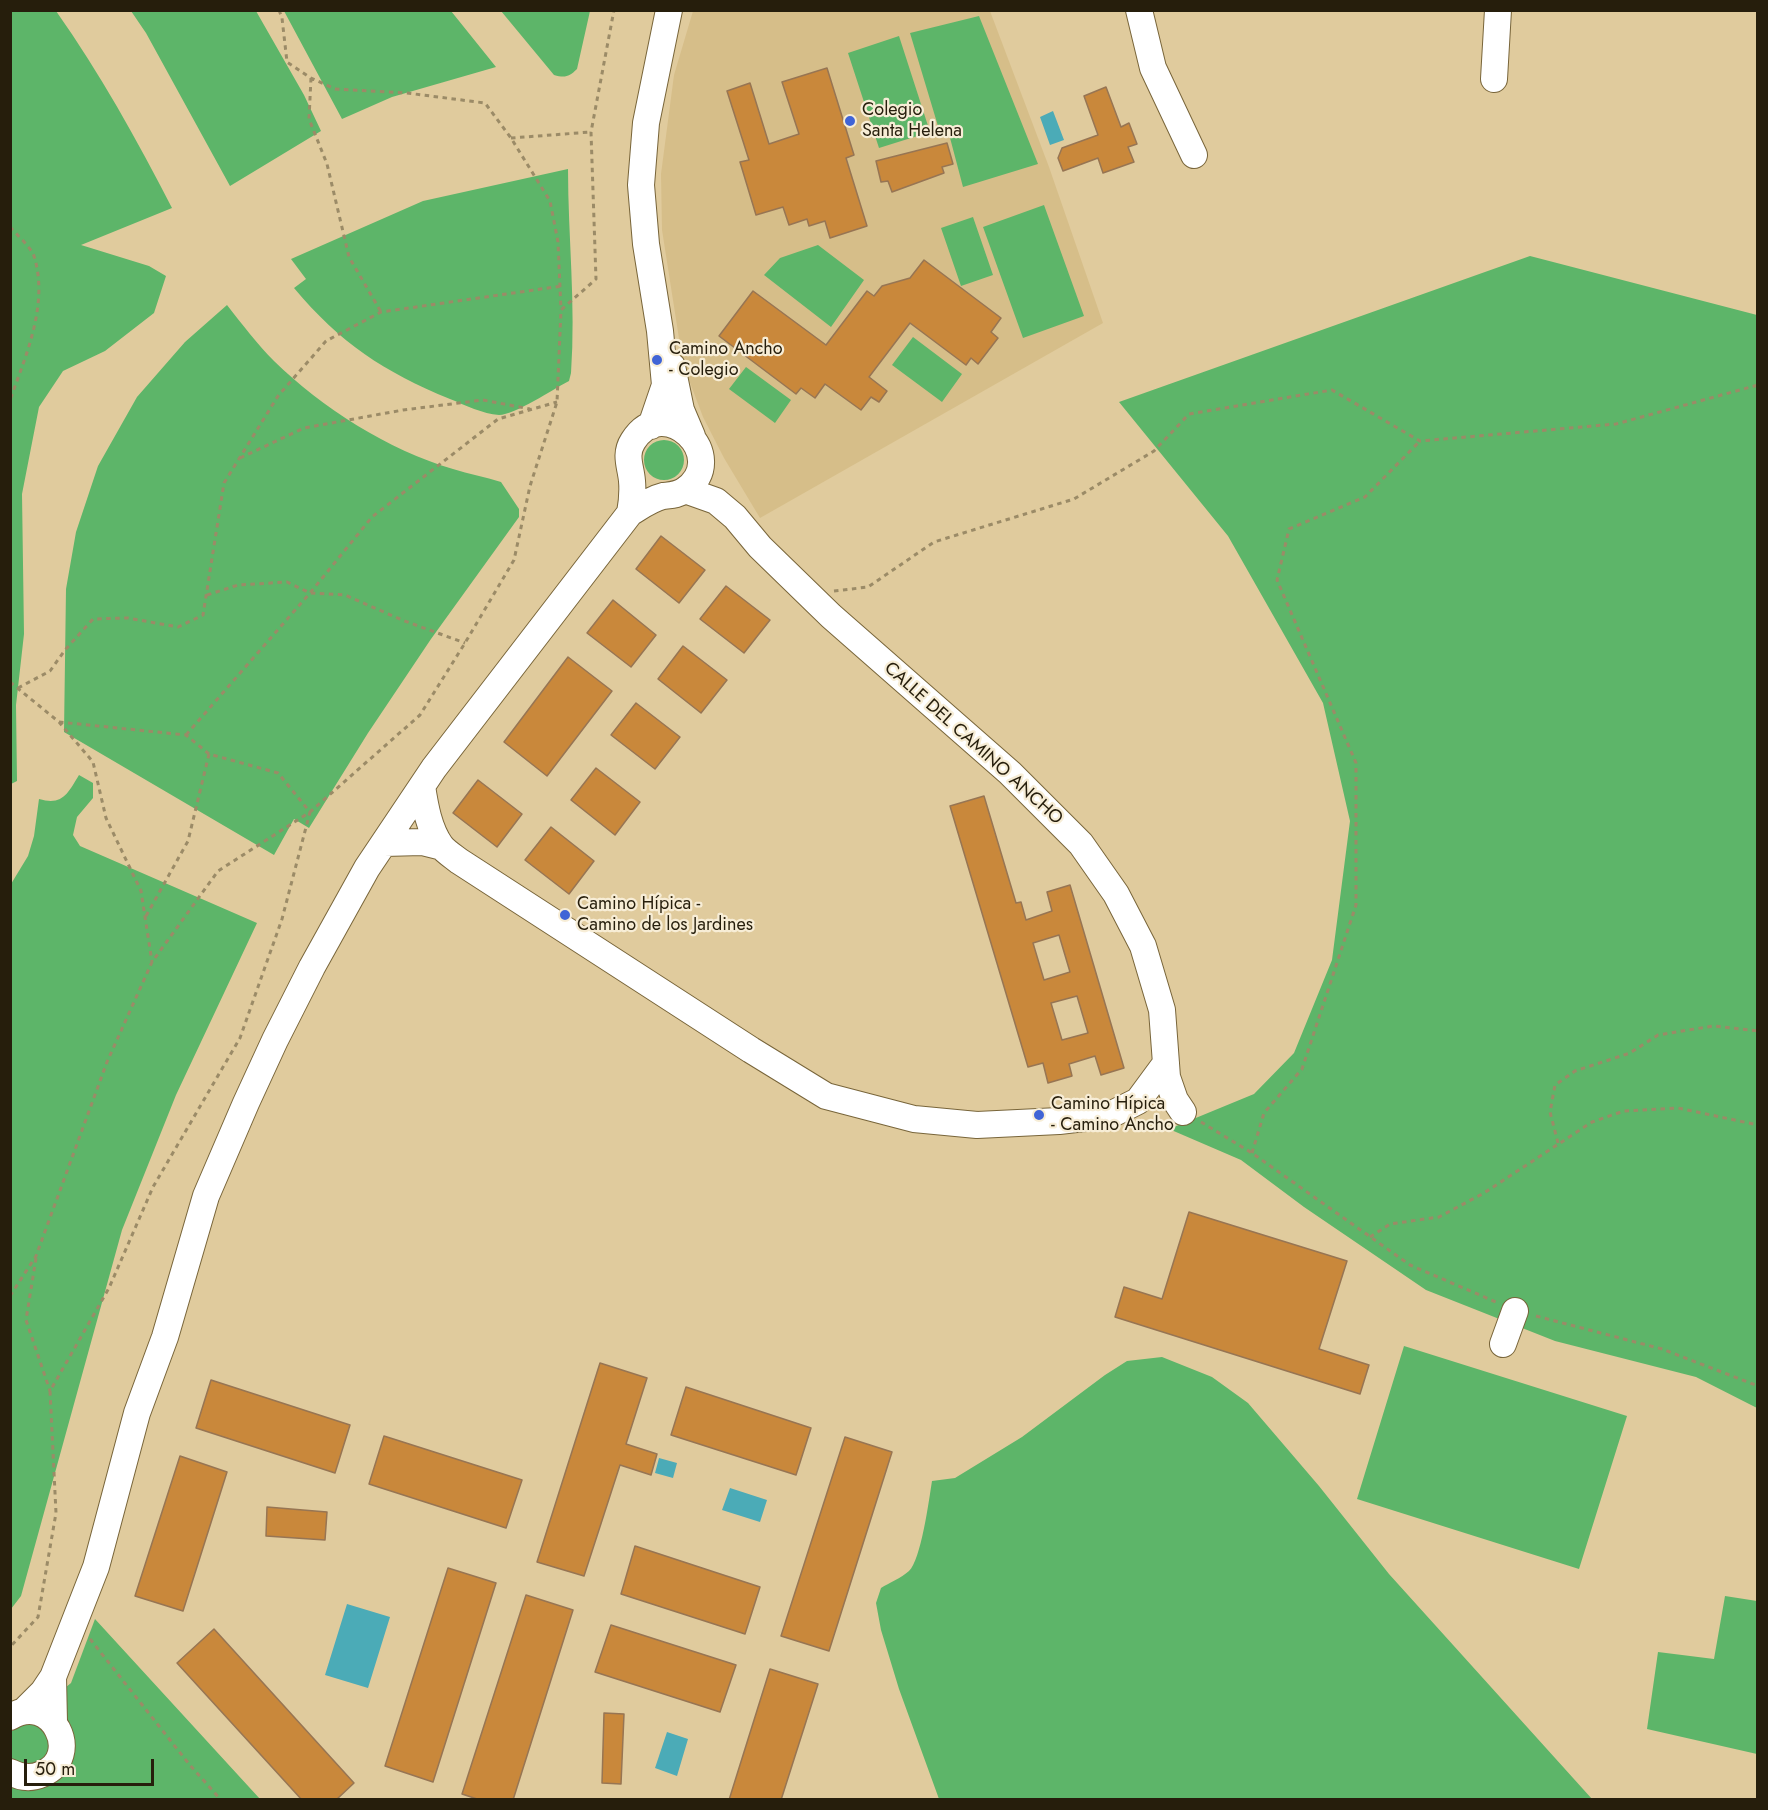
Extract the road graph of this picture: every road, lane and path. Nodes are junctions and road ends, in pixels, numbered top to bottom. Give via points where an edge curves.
1 (279, 10) edge
2 (614, 10) edge
3 (669, 10) edge
4 (1139, 10) edge
5 (1498, 10) edge
6 (311, 78) junction
7 (1494, 78) dead end
8 (591, 132) junction
9 (511, 138) junction
10 (1194, 155) dead end
11 (10, 227) edge
12 (562, 286) junction
13 (561, 310) junction
14 (381, 312) junction
15 (660, 331) junction
16 (1758, 385) edge
17 (10, 400) edge
18 (557, 402) junction
19 (532, 409) junction
20 (651, 426) junction
21 (692, 436) junction
22 (1420, 441) junction
23 (239, 458) junction
24 (632, 477) junction
25 (674, 493) junction
26 (630, 513) junction
27 (310, 593) junction
28 (809, 594) junction
29 (207, 595) junction
30 (465, 643) junction
31 (10, 682) edge
32 (18, 688) junction
33 (59, 722) junction
34 (186, 735) junction
35 (209, 754) junction
36 (422, 786) junction
37 (310, 812) junction
38 (384, 843) junction
39 (442, 847) junction
40 (145, 917) junction
41 (152, 962) junction
42 (1758, 1031) edge
43 (1166, 1063) junction
44 (1138, 1101) junction
45 (1184, 1112) junction
46 (1758, 1125) edge
47 (1558, 1143) junction
48 (1252, 1153) junction
49 (1370, 1237) junction
50 (36, 1256) junction
51 (10, 1296) edge
52 (1515, 1311) junction
53 (1503, 1344) dead end
54 (1758, 1386) edge
55 (50, 1391) junction
56 (76, 1622) junction
57 (10, 1647) edge
58 (53, 1677) junction
59 (17, 1714) edge
60 (54, 1722) junction
61 (10, 1772) edge
62 (221, 1800) edge

1 - 6 path via 287,62
2 - 8 path
3 - 15 street via 646,123 641,185
4 - 10 street via 1153,68
5 - 7 street
6 - 9 path via 335,89 485,103
6 - 14 path via 309,119 327,165 349,257
8 - 9 path
8 - 13 path via 596,279
9 - 12 path via 550,201
11 - 17 path via 33,254 40,292 31,342
12 - 13 path
12 - 14 path
13 - 18 path
14 - 23 path via 326,341 278,396
15 - 20 street via 664,385
15 - 21 street
16 - 22 path via 1616,424
18 - 19 path
18 - 30 path via 530,486 514,560
19 - 23 path via 483,400 403,410 304,428
19 - 27 path via 498,419 372,517
20 - 21 street via 673,425
20 - 24 street via 640,432 628,453
21 - 25 street via 700,465 693,481
22 - 28 path via 1332,390 1189,414 1154,451 1074,500 934,542 868,587
22 - 48 path via 1365,496 1289,529 1277,580 1356,763 1356,905 1302,1069 1264,1113
23 - 29 path via 224,483
24 - 25 street via 650,494
24 - 26 street
25 - 26 street
25 - 28 street, CALLE DEL CAMINO ANCHO via 716,501
26 - 36 street
27 - 29 path via 287,582 238,585
27 - 30 path via 345,594
27 - 34 path
28 - 43 street, CALLE DEL CAMINO ANCHO via 1010,773 1081,844 1116,894 1143,946 1162,1010
29 - 32 path via 203,615 178,627 128,618 93,619 50,671
30 - 37 path via 420,715
31 - 32 path
32 - 33 path
33 - 34 path
33 - 40 path via 93,762 106,818 141,891
34 - 35 path
35 - 37 path via 278,773
35 - 40 path via 188,841
36 - 38 street
36 - 39 street via 429,818
37 - 41 path via 218,871
37 - 55 path via 282,919 240,1038 153,1187 109,1288
38 - 39 street via 422,842
38 - 56 street via 280,1029 206,1196 165,1337 137,1413 96,1567
39 - 44 street via 826,1096 915,1119 977,1125 1110,1115
40 - 41 path
41 - 50 path via 107,1062
42 - 47 path via 1713,1026 1658,1035 1630,1053 1575,1071 1555,1085 1550,1112
43 - 44 street
43 - 45 street, CALLE DEL CAMINO ANCHO via 1175,1100
44 - 45 street
45 - 48 path
46 - 47 path via 1678,1108 1624,1111 1592,1122
47 - 49 path via 1484,1193 1439,1217 1390,1224
48 - 49 path
49 - 52 path via 1410,1265
50 - 51 path
50 - 55 path via 26,1320
52 - 53 street
52 - 54 path via 1662,1349
55 - 57 path via 56,1513 38,1617
56 - 58 street
56 - 62 path
58 - 59 street via 33,1704
58 - 60 street
59 - 60 street via 40,1713
60 - 61 street via 62,1739 54,1766 30,1778

